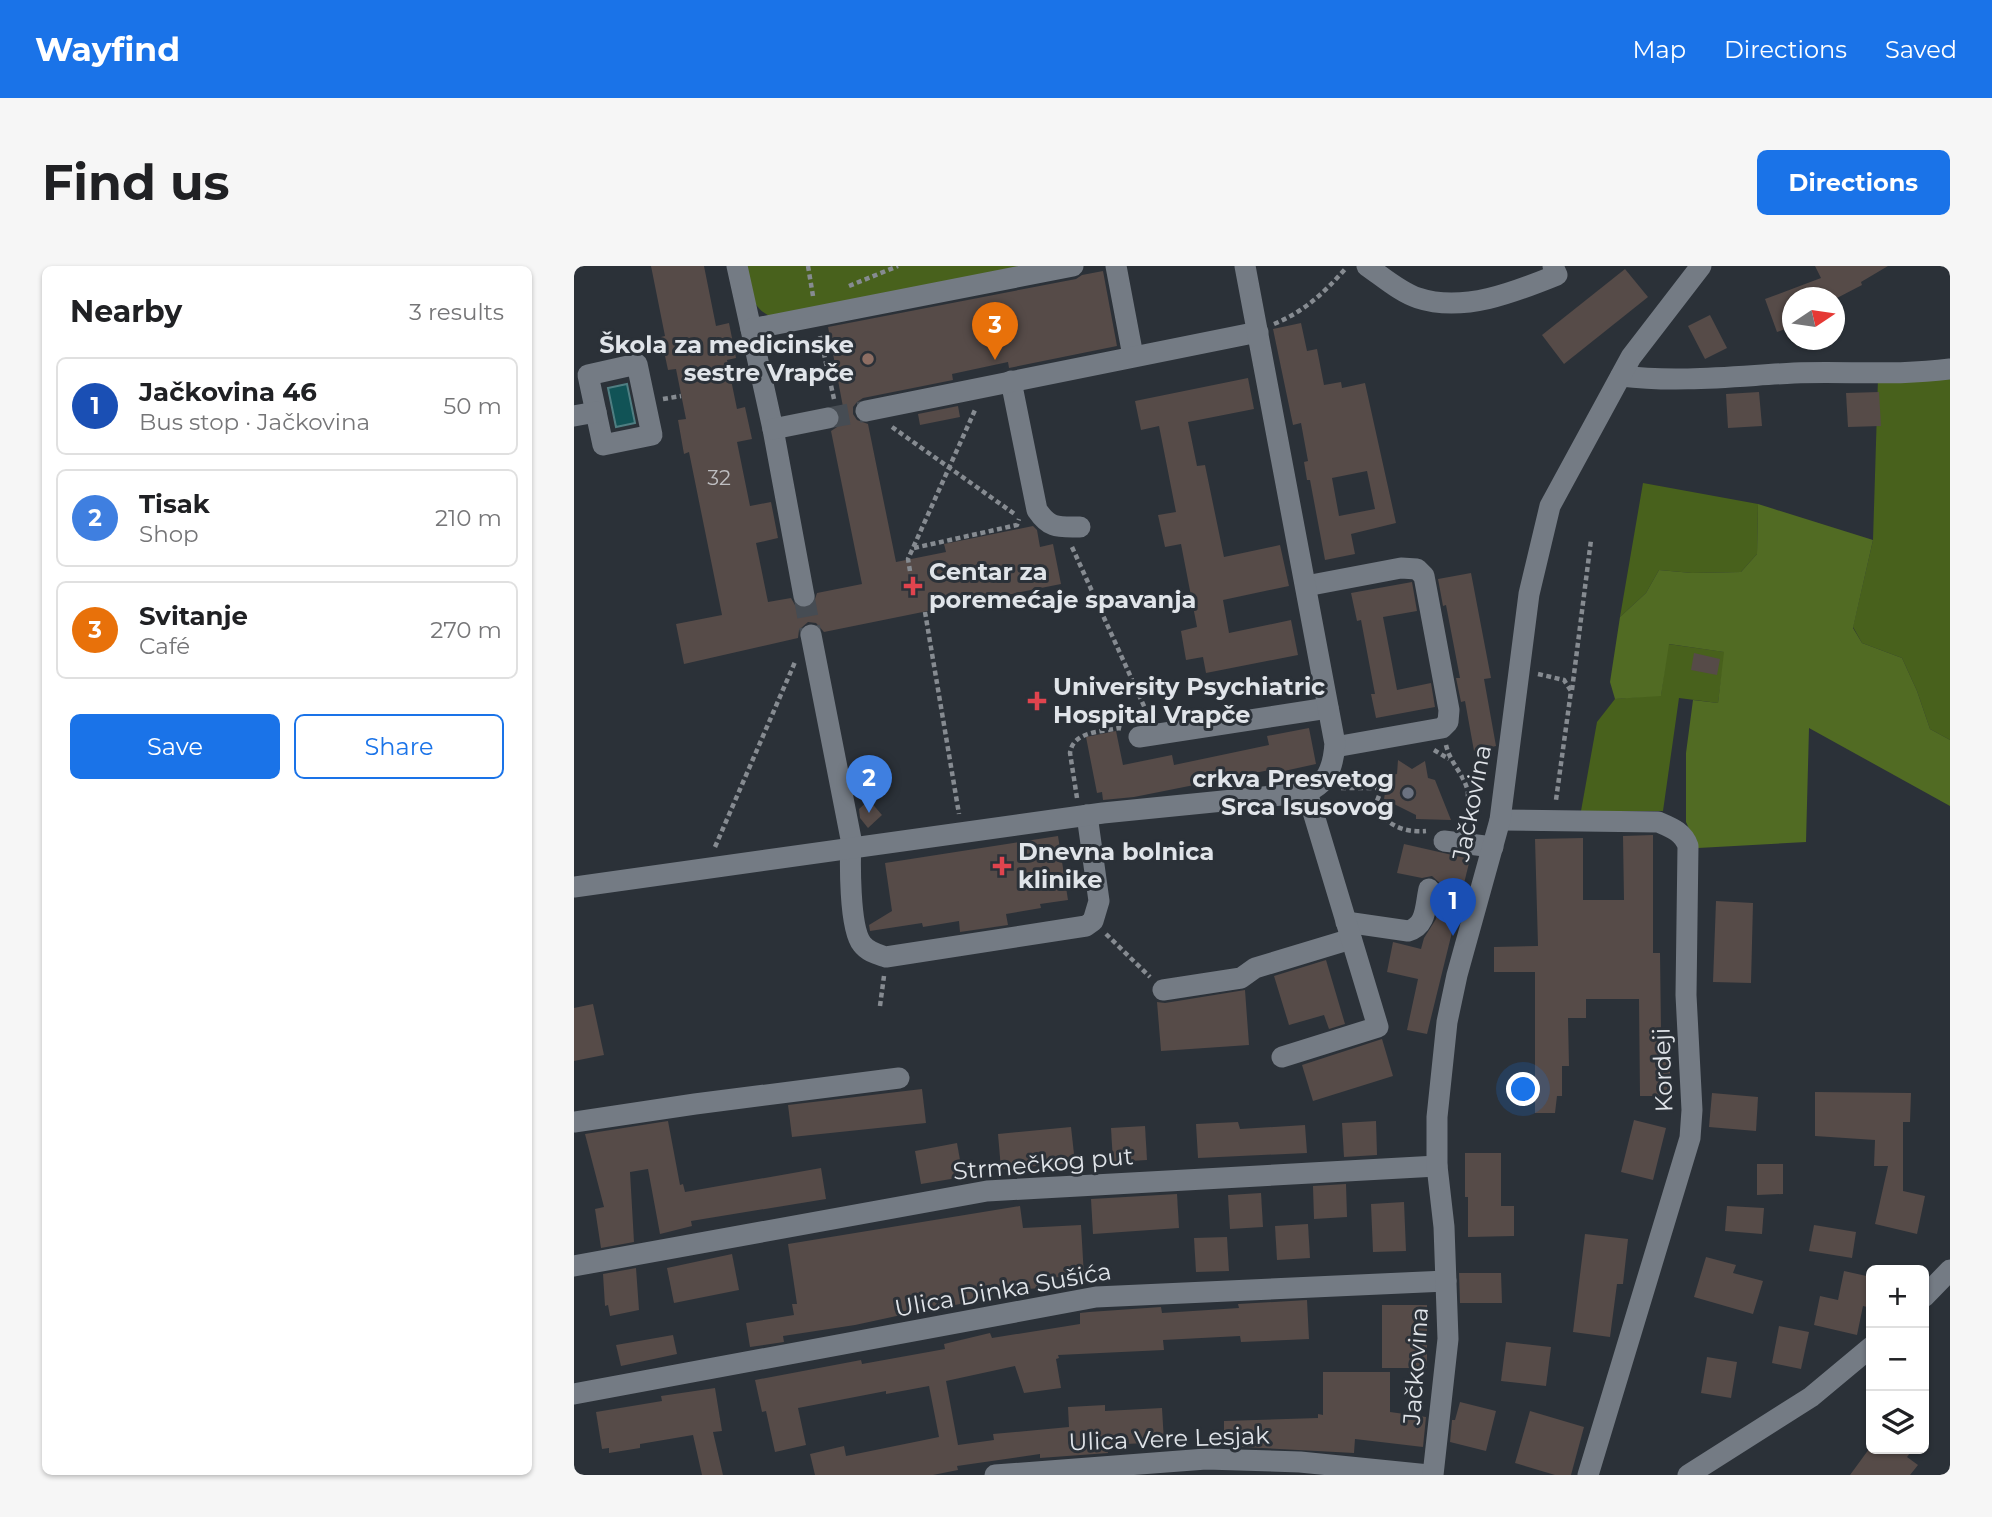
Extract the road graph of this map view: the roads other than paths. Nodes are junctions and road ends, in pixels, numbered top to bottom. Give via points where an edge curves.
1 (737, 266) edge
2 (1073, 266) edge
3 (1116, 266) edge
4 (1245, 266) edge
5 (1367, 266) edge
6 (1553, 266) edge
7 (1701, 266) edge
8 (751, 329) junction
9 (1258, 331) junction
10 (1133, 356) junction
11 (1950, 369) edge
12 (1621, 376) junction
13 (1011, 381) junction
14 (596, 411) dead end
15 (832, 411) tunnel mouth
16 (868, 411) tunnel mouth
17 (574, 416) edge
18 (773, 429) junction
19 (1072, 527) road end
20 (1306, 586) junction
21 (804, 596) tunnel mouth
22 (813, 643) tunnel mouth
23 (1328, 708) junction
24 (1148, 736) road end
25 (1335, 747) junction
26 (1307, 792) junction
27 (1084, 816) junction
28 (1500, 820) junction
29 (1443, 832) road end
30 (1493, 847) junction
31 (850, 848) junction
32 (574, 887) edge
33 (1429, 889) dead end
34 (1349, 931) junction
35 (1163, 990) road end
36 (1282, 1056) dead end
37 (899, 1078) dead end
38 (574, 1122) edge
39 (1437, 1166) junction
40 (574, 1266) edge
41 (1950, 1270) edge
42 (1446, 1281) junction
43 (1929, 1292) edge
44 (1866, 1351) edge
45 (574, 1394) edge
46 (995, 1475) edge
47 (1431, 1475) edge
48 (1588, 1475) edge
49 (1688, 1475) edge

1 - 8 street
2 - 8 street
3 - 10 street
4 - 9 street
5 - 6 street via 1415,297 1443,302 1487,298 1524,288 1557,275
7 - 12 street, Jačkovina
8 - 18 street
9 - 10 street
9 - 20 street
10 - 13 street
11 - 12 street via 1673,379
12 - 28 street, Jačkovina via 1550,506 1529,594
13 - 16 street
13 - 19 street via 1037,510 1030,516
14 - 17 street
15 - 18 street
18 - 21 street
20 - 23 street
20 - 25 street via 1417,569 1424,576 1449,710 1448,722 1442,727
22 - 31 street
23 - 24 street
23 - 25 street
25 - 26 street via 1323,783
26 - 27 street
26 - 34 street
27 - 31 street
27 - 31 street via 1099,901 1093,921 1086,926 886,957 872,953 857,934
28 - 30 street, Jačkovina
28 - 48 street, Kordeji via 1658,822 1675,829 1688,846 1690,1138
29 - 30 street
30 - 39 street, Jačkovina via 1447,1022
31 - 32 street
33 - 34 street via 1417,929
34 - 35 street via 1255,968 1241,978
34 - 36 street via 1378,1027
37 - 38 street
39 - 40 street, Strmečkog put via 987,1191
39 - 42 street, Jačkovina
41 - 43 street
42 - 45 street, Ulica Dinka Sušića via 1096,1297
42 - 47 street, Jačkovina via 1448,1339
44 - 49 street via 1811,1397
46 - 47 street, Ulica Vere Lesjak via 1206,1459 1300,1462

